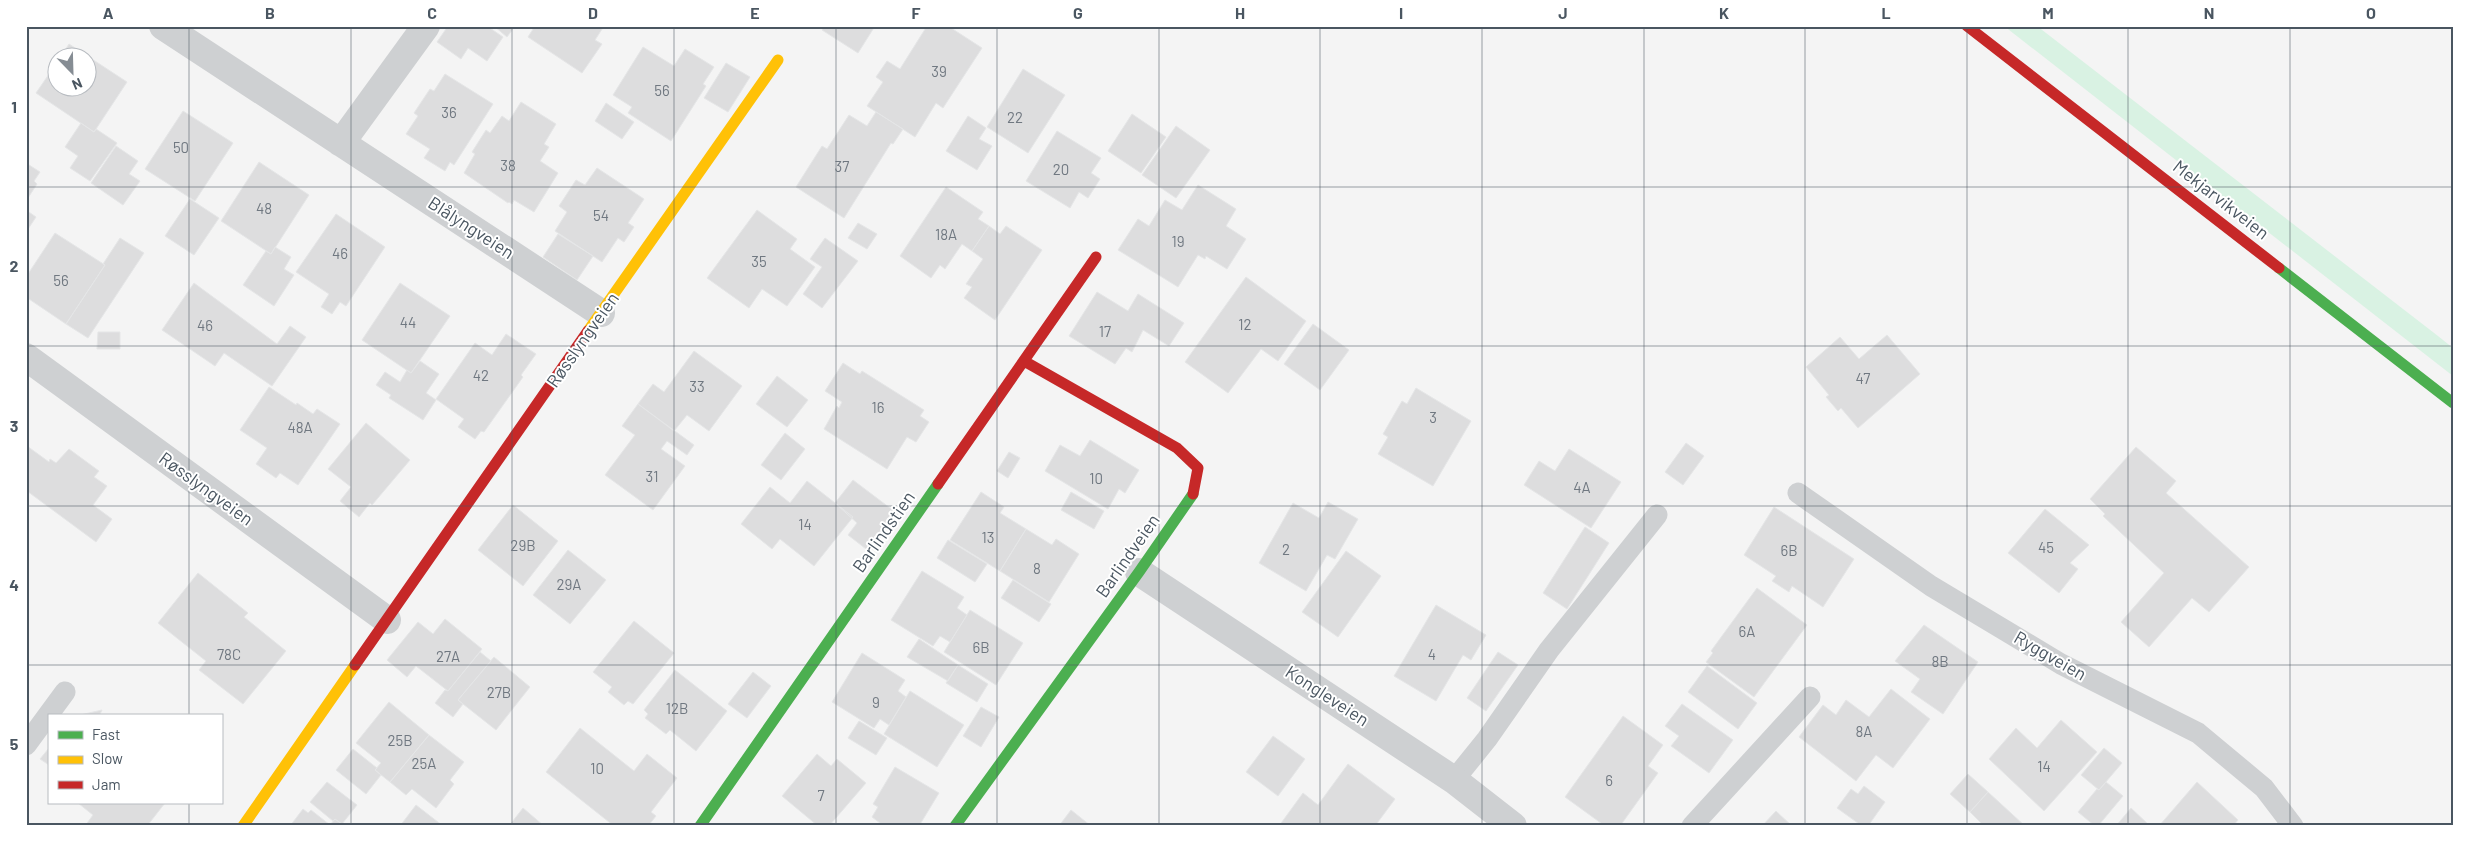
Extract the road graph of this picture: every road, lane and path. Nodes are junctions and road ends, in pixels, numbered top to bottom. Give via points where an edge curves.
1 (163, 26) edge
2 (426, 26) edge
3 (1967, 26) edge
4 (778, 60) dead end
5 (341, 143) junction
6 (1096, 257) dead end
7 (602, 313) junction
8 (26, 357) edge
9 (1024, 361) junction
10 (2453, 402) edge
11 (1798, 493) dead end
12 (1657, 515) dead end
13 (1139, 572) junction
14 (387, 620) junction
15 (66, 692) dead end
16 (1810, 697) dead end
17 (49, 714) edge
18 (48, 716) edge
19 (26, 745) edge
20 (1454, 780) junction
21 (243, 826) edge
22 (700, 826) edge
23 (955, 826) edge
24 (1512, 826) edge
25 (1692, 826) edge
26 (2294, 826) edge

1 - 5 street, Blålyngveien
2 - 5 street
3 - 10 main road, Mekjarvikveien
4 - 7 main road, Røsslyngveien
5 - 7 street, Blålyngveien
6 - 9 main road, Barlindstien
7 - 14 main road, Røsslyngveien
8 - 14 street, Røsslyngveien
9 - 13 main road, Barlindveien via 1177,448 1198,468 1193,493
9 - 22 main road, Barlindstien
11 - 26 lane, Ryggveien via 1939,591 2061,664 2198,733 2264,788
12 - 20 lane via 1549,650
13 - 20 street, Kongleveien
13 - 23 main road, Barlindveien
14 - 21 main road, Røsslyngveien
15 - 17 lane
16 - 25 lane
18 - 19 lane
20 - 24 street, Kongleveien

